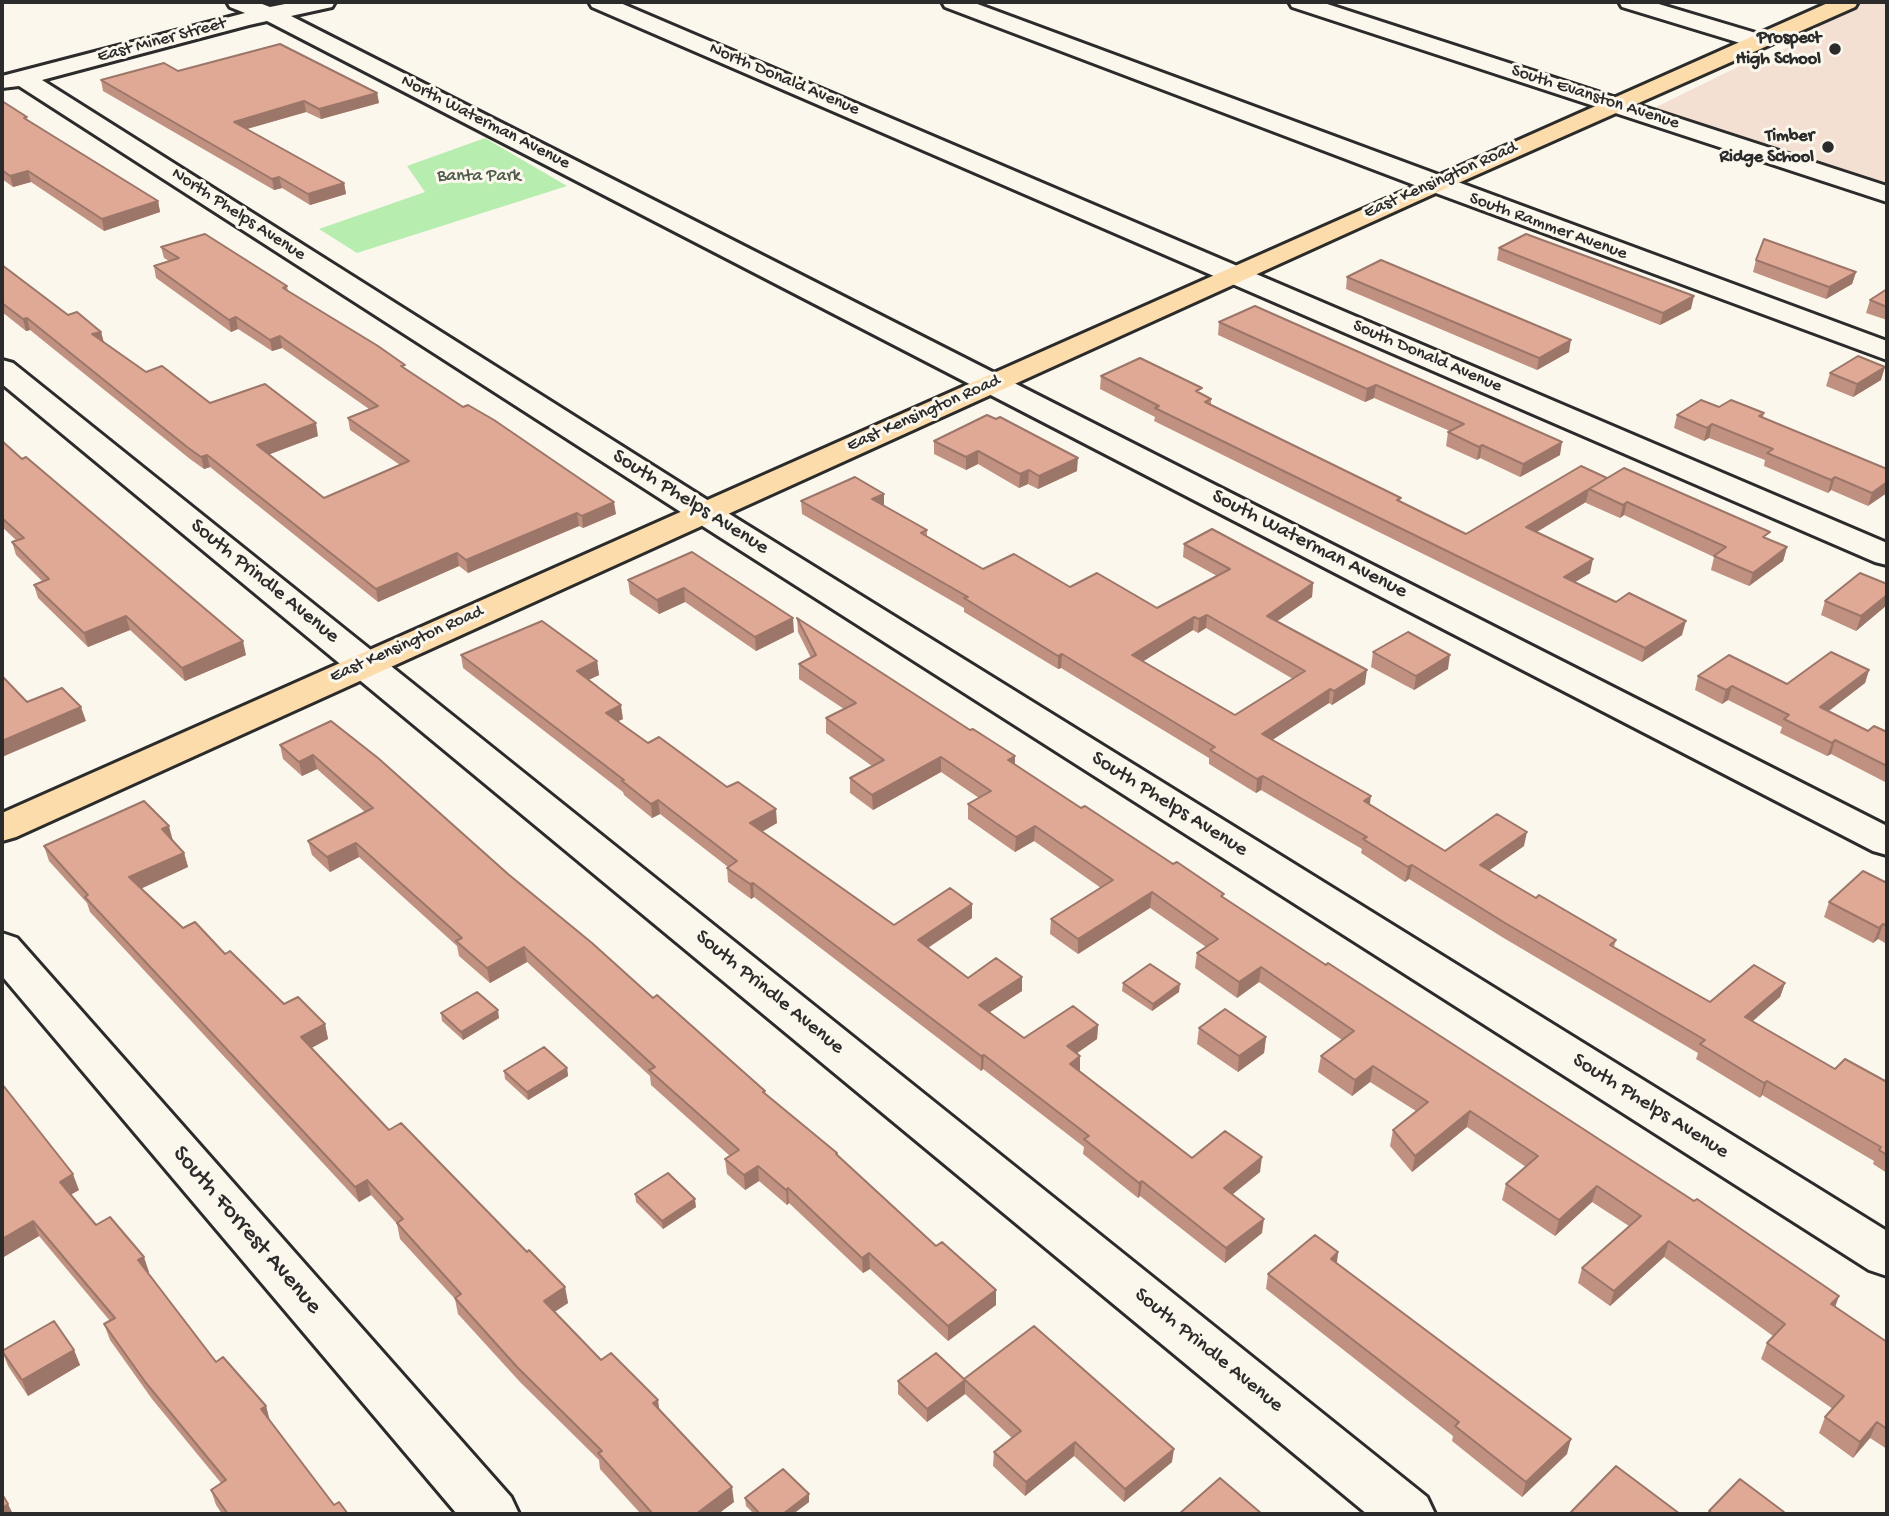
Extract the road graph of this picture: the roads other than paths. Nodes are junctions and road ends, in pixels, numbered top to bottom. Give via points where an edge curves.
1 (238, 2) edge
2 (324, 2) edge
3 (600, 2) edge
4 (953, 2) edge
5 (1302, 2) edge
6 (1630, 2) edge
7 (1847, 2) edge
8 (1667, 6) edge
9 (268, 15) junction
10 (1758, 41) junction
11 (12, 80) edge
12 (1614, 104) junction
13 (967, 158) joint
14 (1434, 184) junction
15 (1887, 194) edge
16 (731, 249) joint
17 (1236, 274) junction
18 (1887, 351) edge
19 (453, 352) joint
20 (2, 369) edge
21 (993, 383) junction
22 (704, 513) junction
23 (1887, 555) edge
24 (366, 663) junction
25 (2, 828) edge
26 (1887, 842) edge
27 (2, 948) edge
28 (1887, 1256) edge
29 (491, 1514) edge
30 (1407, 1514) edge

1 - 9 street, North Waterman Avenue
2 - 9 street, East Miner Street
3 - 13 street, North Donald Avenue
4 - 14 street, South Rammer Avenue
5 - 12 street, South Evanston Avenue
6 - 8 street
7 - 10 main road, East Kensington Road
8 - 10 street
9 - 11 street, East Miner Street
9 - 16 street, North Waterman Avenue
10 - 12 main road, East Kensington Road
11 - 19 street, North Phelps Avenue
12 - 14 main road, East Kensington Road
12 - 15 street, South Evanston Avenue
13 - 17 street, South Donald Avenue
14 - 17 main road, East Kensington Road
14 - 18 street, South Rammer Avenue
16 - 21 street, South Waterman Avenue
17 - 21 main road, East Kensington Road
17 - 23 street, South Donald Avenue
19 - 22 street, South Phelps Avenue
20 - 24 street, South Prindle Avenue
21 - 22 main road, East Kensington Road
21 - 26 street, South Waterman Avenue
22 - 24 main road, East Kensington Road
22 - 28 street, South Phelps Avenue
24 - 25 main road, East Kensington Road
24 - 30 street, South Prindle Avenue
27 - 29 street, South Forrest Avenue

